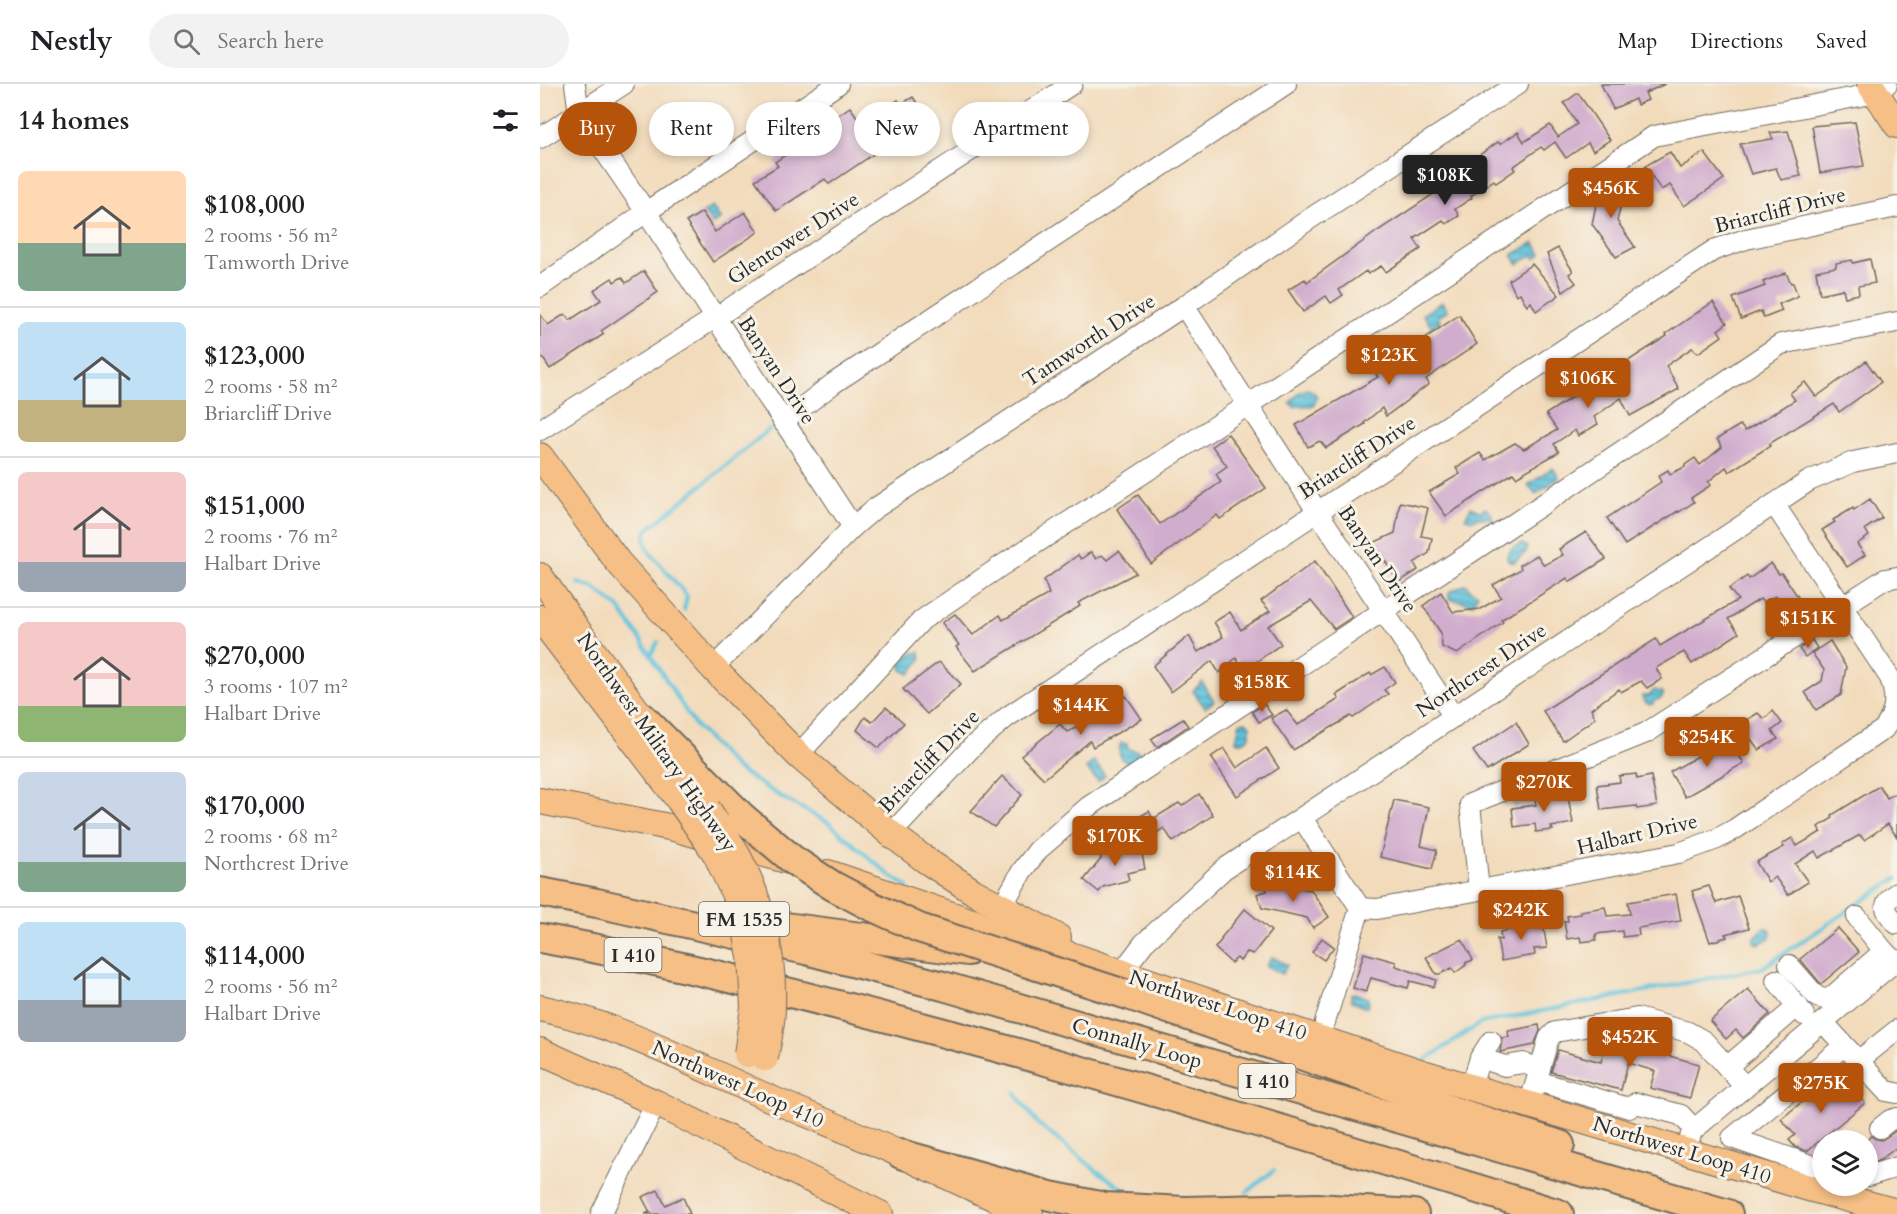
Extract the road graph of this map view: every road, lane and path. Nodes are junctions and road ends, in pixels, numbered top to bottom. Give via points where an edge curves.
1 (575, 84) edge
2 (624, 84) edge
3 (838, 84) edge
4 (1072, 84) edge
5 (1286, 84) edge
6 (1518, 84) edge
7 (1878, 87) edge
8 (577, 102) edge
9 (597, 102) edge
10 (1897, 125) edge
11 (558, 127) edge
12 (540, 138) edge
13 (608, 156) edge
14 (1897, 207) edge
15 (646, 212) junction
16 (540, 287) edge
17 (1184, 306) junction
18 (715, 318) junction
19 (1897, 322) edge
20 (1248, 405) junction
21 (783, 422) junction
22 (540, 430) edge
23 (1897, 453) edge
24 (540, 456) edge
25 (1774, 504) junction
26 (1317, 511) junction
27 (852, 527) junction
28 (540, 576) edge
29 (1897, 577) edge
30 (1842, 607) junction
31 (1384, 611) junction
32 (540, 618) edge
33 (713, 668) junction
34 (642, 717) junction
35 (1454, 717) junction
36 (798, 755) junction
37 (540, 801) edge
38 (1302, 818) junction
39 (891, 834) junction
40 (1479, 890) junction
41 (540, 892) edge
42 (1897, 893) edge
43 (597, 903) junction
44 (1001, 908) junction
45 (1360, 908) junction
46 (1857, 917) dead end
47 (1897, 924) edge
48 (540, 938) edge
49 (1892, 963) edge
50 (1126, 985) junction
51 (1798, 1006) junction
52 (540, 1008) edge
53 (1826, 1015) junction
54 (1325, 1022) dead end
55 (1897, 1030) edge
56 (1491, 1041) dead end
57 (1844, 1046) junction
58 (540, 1051) edge
59 (756, 1056) junction
60 (1480, 1058) junction
61 (1858, 1061) junction
62 (1727, 1067) junction
63 (1752, 1081) junction
64 (1535, 1085) junction
65 (1471, 1087) junction
66 (750, 1090) junction
67 (1897, 1094) edge
68 (1780, 1098) junction
69 (656, 1103) junction
70 (1897, 1118) edge
71 (1880, 1128) dead end
72 (1690, 1140) junction
73 (901, 1154) junction
74 (1897, 1167) edge
75 (1812, 1169) edge
76 (1812, 1170) edge
77 (1878, 1173) edge
78 (1854, 1196) edge
79 (1897, 1205) edge
80 (1871, 1208) edge
81 (1897, 1212) edge
82 (601, 1214) edge
83 (880, 1214) edge
84 (1030, 1214) edge
85 (1414, 1214) edge
86 (1559, 1214) edge
87 (1728, 1214) edge
88 (1734, 1214) edge

1 - 8 street, Banyan Drive
2 - 9 street
3 - 15 street
4 - 18 street, Glentower Drive
5 - 21 street via 834,383
6 - 17 street, Tamworth Drive
7 - 10 main road
7 - 20 street via 1654,136
11 - 12 street
13 - 15 street, Banyan Drive
14 - 26 street, Briarcliff Drive via 1746,239 1714,250
15 - 16 street
15 - 18 street, Banyan Drive
17 - 20 street, Banyan Drive
17 - 27 street, Tamworth Drive via 893,496
18 - 21 street, Banyan Drive
18 - 22 street, Glentower Drive
19 - 31 street via 1781,344
20 - 26 street, Banyan Drive
20 - 36 street via 922,620
21 - 27 street, Banyan Drive
23 - 25 street, Northcrest Drive via 1826,472
24 - 33 main road via 618,562
25 - 30 street, Halbart Drive
25 - 35 street, Northcrest Drive
26 - 31 street, Banyan Drive
26 - 39 street, Briarcliff Drive via 1007,717 973,746
27 - 33 street, Tamworth Drive
28 - 34 main road, Northwest Military Highway / FM 1535
29 - 30 street via 1885,579
30 - 40 street via 1646,733 1470,804
30 - 40 street, Halbart Drive via 1890,678 1895,703 1884,729 1735,829 1698,847
31 - 35 street, Banyan Drive
31 - 44 street via 1088,807 1038,850
32 - 59 main road, Northwest Military Highway / FM 1535, bridge via 716,854 744,913 751,957
33 - 36 main road
34 - 50 highway, bridge via 741,817 793,860 833,886 919,928
34 - 59 main road, Northwest Military Highway / FM 1535, bridge via 731,843 760,911 770,959 772,1008
35 - 38 street, Northcrest Drive
36 - 39 main road
37 - 50 main road, Northwest Loop 410 via 674,828 815,868
38 - 45 street
38 - 50 street, Northcrest Drive via 1224,869 1144,943
39 - 44 main road
40 - 45 street, Halbart Drive via 1377,909
41 - 43 highway, Connally Loop / I 410
42 - 47 street via 1886,905
43 - 50 highway
43 - 87 highway, Connally Loop / I 410 via 806,950 943,986
44 - 50 main road via 1064,940
45 - 54 street
46 - 49 street
48 - 86 highway, Connally Loop / I 410 via 725,975 1039,1058
49 - 53 street
50 - 65 main road, Northwest Loop 410
50 - 88 highway via 1504,1128 1665,1176
51 - 53 street
51 - 53 street via 1782,973 1817,997
51 - 62 street
52 - 66 main road, Northwest Loop 410 via 639,1040
53 - 57 street
53 - 63 street
55 - 61 street
56 - 60 street
57 - 61 street
57 - 68 street
58 - 69 main road
59 - 66 main road, Northwest Military Highway / FM 1535
60 - 64 street via 1505,1066 1523,1063
60 - 65 street
61 - 67 street via 1886,1091
62 - 63 street
62 - 64 street via 1704,1041 1688,1032 1637,1018 1556,1032 1550,1038
63 - 68 street
63 - 72 street
64 - 65 main road, Northwest Loop 410
64 - 72 main road, Northwest Loop 410 via 1579,1106
66 - 73 main road, Northwest Loop 410
68 - 75 street via 1732,1138
69 - 82 street
69 - 83 main road
70 - 71 street
72 - 76 main road, Northwest Loop 410
73 - 84 main road, Northwest Loop 410
73 - 85 highway via 1050,1196 1106,1207 1185,1211 1316,1208
74 - 77 street
78 - 80 main road, Northwest Loop 410
79 - 80 main road
80 - 81 main road, Northwest Loop 410

